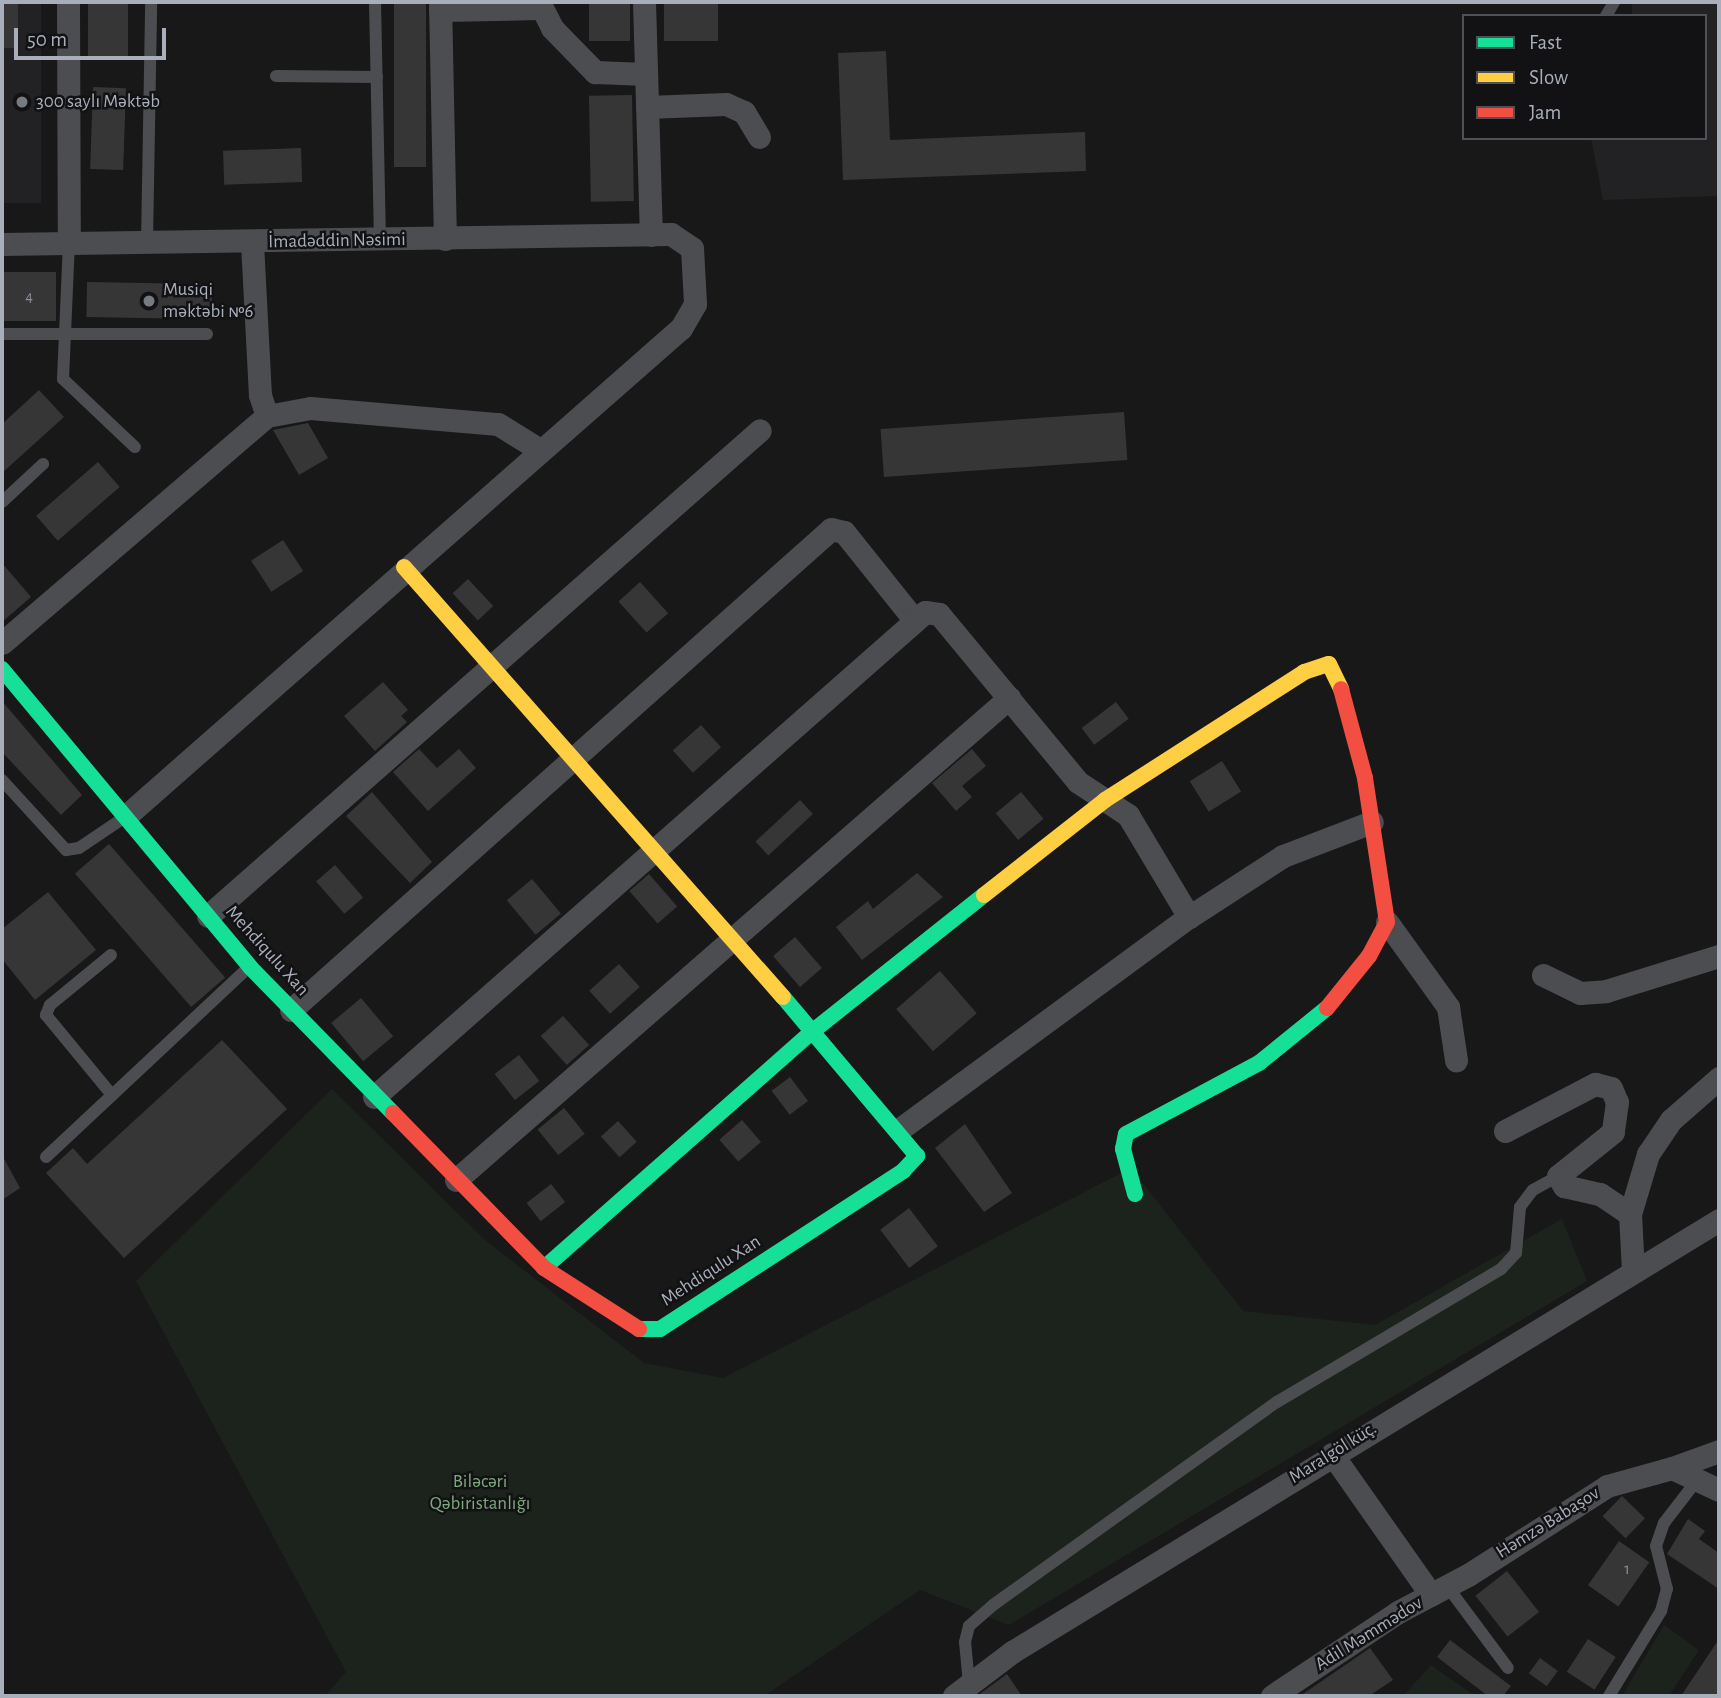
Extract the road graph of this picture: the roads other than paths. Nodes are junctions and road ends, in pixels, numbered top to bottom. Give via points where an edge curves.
1 (68, 2) edge
2 (151, 2) edge
3 (375, 2) edge
4 (644, 2) edge
5 (540, 5) edge
6 (440, 6) edge
7 (646, 74) junction
8 (276, 76) dead end
9 (377, 77) junction
10 (647, 107) junction
11 (759, 137) dead end
12 (661, 234) junction
13 (445, 239) junction
14 (380, 240) junction
15 (68, 242) junction
16 (148, 242) junction
17 (252, 243) junction
18 (2, 244) edge
19 (2, 334) edge
20 (63, 334) junction
21 (207, 334) dead end
22 (267, 416) junction
23 (760, 430) dead end
24 (135, 447) dead end
25 (541, 450) junction
26 (43, 464) dead end
27 (2, 502) edge
28 (404, 567) junction
29 (913, 618) junction
30 (2, 643) edge
31 (493, 668) junction
32 (2, 669) edge
33 (1009, 698) junction
34 (574, 760) junction
35 (2, 780) edge
36 (1105, 800) junction
37 (127, 815) junction
38 (1372, 822) junction
39 (652, 849) junction
40 (208, 916) junction
41 (1189, 917) junction
42 (1387, 922) junction
43 (732, 939) junction
44 (111, 955) dead end
45 (1719, 956) edge
46 (250, 967) junction
47 (1543, 975) dead end
48 (291, 1010) junction
49 (813, 1031) junction
50 (1456, 1060) dead end
51 (1719, 1078) edge
52 (112, 1095) junction
53 (374, 1097) junction
54 (900, 1129) junction
55 (1505, 1131) dead end
56 (46, 1157) dead end
57 (1558, 1176) junction
58 (456, 1180) junction
59 (1135, 1194) dead end
60 (1630, 1214) junction
61 (1719, 1220) edge
62 (544, 1268) junction
63 (1633, 1272) junction
64 (1719, 1451) edge
65 (1332, 1454) junction
66 (1672, 1468) junction
67 (1698, 1479) junction
68 (1719, 1490) edge
69 (1439, 1590) junction
70 (1508, 1668) dead end
71 (962, 1690) edge
72 (1272, 1696) edge
73 (1609, 1696) edge

1 - 15 street
2 - 16 lane
3 - 9 lane
4 - 7 street
5 - 6 street
5 - 7 street via 552,28 595,72
6 - 13 street
7 - 10 street
8 - 9 lane
9 - 14 lane
10 - 11 street via 726,104 744,113
10 - 12 street
12 - 13 street, İmadəddin Nəsimi
12 - 25 street via 692,247 698,276 695,304 681,328
13 - 14 street, İmadəddin Nəsimi
14 - 17 street, İmadəddin Nəsimi
15 - 16 street, İmadəddin Nəsimi
15 - 18 street, İmadəddin Nəsimi
15 - 20 lane
16 - 17 street, İmadəddin Nəsimi
17 - 22 street via 260,395
19 - 20 lane
20 - 21 lane
20 - 24 lane via 68,388
22 - 25 street via 310,408 498,425
22 - 30 street
23 - 31 street
25 - 28 street
26 - 27 lane
28 - 31 street, Mehdiqulu Xan
28 - 37 street
29 - 33 street via 925,612 939,614
29 - 34 street via 844,532 831,529
29 - 39 street
31 - 34 street, Mehdiqulu Xan
31 - 40 street
32 - 37 street, Mehdiqulu Xan
33 - 36 street via 1078,782
33 - 43 street
34 - 39 street, Mehdiqulu Xan
34 - 48 street
35 - 37 lane via 66,850 79,848
36 - 38 street via 1304,672 1329,664 1337,673
36 - 41 street via 1128,815
36 - 49 street
37 - 40 street, Mehdiqulu Xan
38 - 41 street via 1283,856
38 - 42 street
39 - 43 street, Mehdiqulu Xan
39 - 53 street
40 - 46 street, Mehdiqulu Xan
41 - 54 street
42 - 50 street via 1448,1007
42 - 59 street via 1369,956 1322,1015 1259,1063 1126,1135 1124,1149
43 - 49 street, Mehdiqulu Xan
43 - 58 street
44 - 52 lane via 50,1005 46,1015
45 - 47 street via 1606,991 1580,993
46 - 48 street, Mehdiqulu Xan
46 - 52 lane
48 - 53 street, Mehdiqulu Xan
49 - 54 street, Mehdiqulu Xan
49 - 62 street
51 - 60 street via 1671,1121 1648,1154
52 - 56 lane
53 - 58 street, Mehdiqulu Xan
54 - 62 street, Mehdiqulu Xan via 917,1156 903,1171 660,1329 639,1329
55 - 57 street via 1594,1084 1611,1088 1617,1102 1613,1132
57 - 60 street via 1564,1186 1600,1194
57 - 71 lane via 1533,1190 1520,1208 1516,1253 1501,1269 1277,1402 985,1612 969,1626
58 - 62 street, Mehdiqulu Xan
60 - 63 street
61 - 63 street, Maralgöl küç.
63 - 65 street, Maralgöl küç.
64 - 66 street, Həmzə Babaşov
65 - 69 street
65 - 71 street, Maralgöl küç. via 1012,1652
66 - 67 street
66 - 69 street, Həmzə Babaşov via 1581,1500
67 - 68 street
67 - 73 lane via 1664,1523 1657,1546 1667,1589 1661,1611
69 - 70 lane
69 - 72 street, Adil Məmmədov

